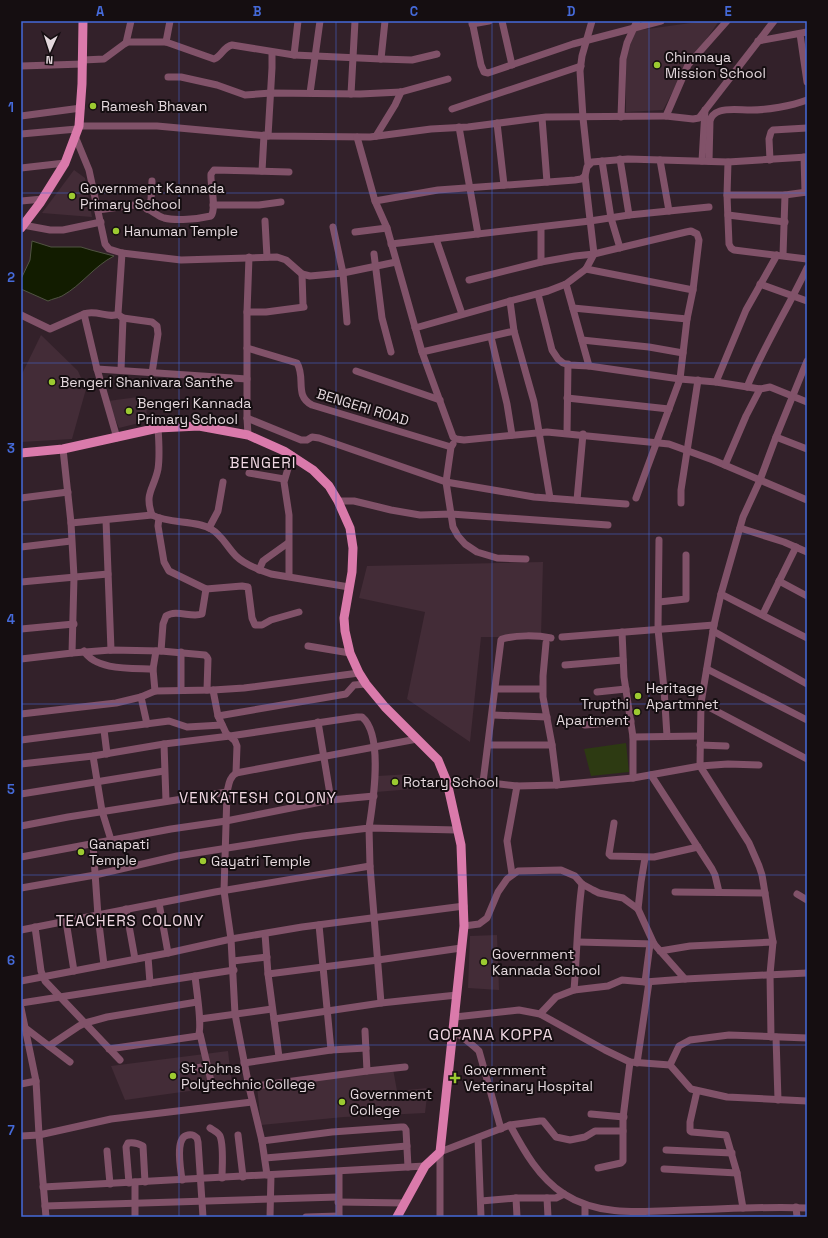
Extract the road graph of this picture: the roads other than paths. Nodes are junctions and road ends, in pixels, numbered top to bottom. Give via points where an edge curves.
1 (83, 21) edge
2 (131, 21) edge
3 (170, 21) edge
4 (298, 21) edge
5 (320, 21) edge
6 (355, 21) edge
7 (385, 21) edge
8 (489, 21) edge
9 (502, 21) edge
10 (592, 21) edge
11 (661, 21) edge
12 (726, 21) edge
13 (774, 21) edge
14 (472, 23) edge
15 (635, 24) edge
16 (803, 33) edge
17 (588, 39) junction
18 (758, 41) junction
19 (166, 42) junction
20 (126, 43) junction
21 (272, 53) junction
22 (437, 54) dead end
23 (294, 55) junction
24 (315, 56) junction
25 (354, 57) junction
26 (381, 59) junction
27 (83, 62) junction
28 (512, 65) junction
29 (21, 66) edge
30 (581, 66) junction
31 (168, 77) dead end
32 (448, 79) dead end
33 (807, 82) edge
34 (401, 92) junction
35 (271, 93) junction
36 (310, 93) junction
37 (351, 94) junction
38 (807, 100) edge
39 (80, 108) junction
40 (452, 109) dead end
41 (705, 109) junction
42 (21, 116) edge
43 (666, 116) junction
44 (621, 117) junction
45 (542, 118) junction
46 (583, 118) junction
47 (497, 123) junction
48 (459, 127) junction
49 (807, 128) edge
50 (77, 130) junction
51 (21, 134) edge
52 (266, 136) junction
53 (376, 136) junction
54 (357, 137) junction
55 (805, 157) edge
56 (620, 159) junction
57 (660, 160) junction
58 (770, 160) junction
59 (602, 161) junction
60 (706, 161) junction
61 (728, 162) junction
62 (65, 163) junction
63 (588, 164) junction
64 (21, 168) edge
65 (262, 171) junction
66 (289, 172) dead end
67 (585, 176) junction
68 (152, 181) dead end
69 (547, 182) junction
70 (504, 185) junction
71 (471, 187) junction
72 (806, 192) edge
73 (727, 195) junction
74 (785, 195) junction
75 (43, 199) junction
76 (21, 201) edge
77 (375, 201) junction
78 (281, 202) dead end
79 (214, 205) junction
80 (709, 207) dead end
81 (147, 209) junction
82 (98, 210) junction
83 (669, 211) junction
84 (629, 215) junction
85 (728, 215) junction
86 (611, 218) junction
87 (265, 221) dead end
88 (590, 221) junction
89 (101, 222) junction
90 (785, 222) junction
91 (22, 226) edge
92 (333, 227) dead end
93 (541, 227) junction
94 (387, 228) junction
95 (355, 232) dead end
96 (478, 234) junction
97 (436, 238) junction
98 (391, 244) junction
99 (620, 248) junction
100 (122, 253) junction
101 (374, 254) dead end
102 (594, 254) junction
103 (780, 255) junction
104 (249, 257) junction
105 (267, 257) junction
106 (807, 259) edge
107 (396, 262) junction
108 (541, 262) junction
109 (374, 266) junction
110 (807, 268) edge
111 (586, 270) junction
112 (343, 273) junction
113 (302, 274) junction
114 (468, 280) dead end
115 (566, 284) junction
116 (760, 284) junction
117 (693, 290) junction
118 (538, 294) junction
119 (794, 296) junction
120 (510, 301) junction
121 (807, 301) edge
122 (573, 308) junction
123 (247, 312) junction
124 (84, 314) junction
125 (462, 314) junction
126 (21, 315) edge
127 (120, 316) junction
128 (687, 319) junction
129 (347, 322) dead end
130 (415, 328) junction
131 (514, 331) junction
132 (491, 337) junction
133 (582, 340) junction
134 (247, 348) junction
135 (390, 352) dead end
136 (422, 352) junction
137 (683, 353) junction
138 (807, 361) edge
139 (568, 364) junction
140 (589, 366) junction
141 (97, 369) junction
142 (121, 370) junction
143 (356, 371) dead end
144 (152, 373) junction
145 (247, 378) junction
146 (681, 379) junction
147 (696, 380) junction
148 (716, 382) junction
149 (747, 387) junction
150 (760, 389) junction
151 (793, 396) junction
152 (567, 398) junction
153 (440, 400) junction
154 (807, 402) edge
155 (669, 409) junction
156 (247, 418) junction
157 (158, 428) junction
158 (539, 432) junction
159 (567, 433) junction
160 (582, 434) junction
161 (248, 435) junction
162 (512, 436) junction
163 (776, 437) junction
164 (117, 438) junction
165 (456, 439) junction
166 (657, 443) junction
167 (451, 447) junction
168 (63, 449) junction
169 (807, 449) edge
170 (687, 451) junction
171 (21, 453) edge
172 (292, 455) junction
173 (725, 465) junction
174 (249, 472) dead end
175 (284, 479) junction
176 (760, 480) junction
177 (223, 482) dead end
178 (446, 482) junction
179 (68, 492) junction
180 (21, 498) edge
181 (550, 498) junction
182 (636, 498) dead end
183 (577, 500) junction
184 (807, 500) edge
185 (338, 501) junction
186 (681, 503) dead end
187 (626, 504) dead end
188 (451, 514) junction
189 (152, 515) junction
190 (159, 518) junction
191 (106, 520) junction
192 (71, 523) junction
193 (608, 525) dead end
194 (209, 528) junction
195 (740, 528) junction
196 (659, 540) dead end
197 (71, 541) junction
198 (288, 543) junction
199 (21, 547) edge
200 (796, 547) junction
201 (807, 552) edge
202 (686, 555) dead end
203 (526, 559) dead end
204 (259, 570) junction
205 (108, 574) junction
206 (289, 576) junction
207 (74, 577) junction
208 (779, 581) junction
209 (21, 582) edge
210 (349, 587) junction
211 (206, 589) junction
212 (721, 594) junction
213 (807, 596) edge
214 (659, 602) junction
215 (299, 612) dead end
216 (763, 614) junction
217 (74, 624) junction
218 (713, 628) junction
219 (21, 629) edge
220 (658, 629) junction
221 (622, 632) junction
222 (562, 637) dead end
223 (807, 638) edge
224 (308, 646) dead end
225 (111, 650) junction
226 (158, 651) junction
227 (84, 652) junction
228 (181, 652) junction
229 (72, 653) junction
230 (350, 653) junction
231 (21, 659) edge
232 (623, 660) junction
233 (565, 665) dead end
234 (153, 669) junction
235 (707, 669) junction
236 (359, 674) junction
237 (366, 684) junction
238 (807, 684) edge
239 (496, 689) junction
240 (542, 689) junction
241 (626, 689) junction
242 (181, 690) junction
243 (210, 690) junction
244 (155, 691) junction
245 (597, 692) dead end
246 (141, 697) junction
247 (701, 703) junction
248 (21, 714) edge
249 (493, 714) junction
250 (218, 716) junction
251 (547, 717) junction
252 (701, 717) junction
253 (807, 720) edge
254 (318, 722) junction
255 (631, 722) junction
256 (147, 724) junction
257 (222, 725) junction
258 (585, 725) dead end
259 (104, 730) junction
260 (230, 736) junction
261 (667, 736) junction
262 (700, 736) junction
263 (633, 737) junction
264 (417, 739) junction
265 (21, 740) edge
266 (164, 744) junction
267 (488, 745) junction
268 (552, 745) junction
269 (702, 745) junction
270 (726, 746) dead end
271 (375, 747) junction
272 (107, 754) junction
273 (93, 756) junction
274 (324, 757) junction
275 (807, 759) edge
276 (21, 764) edge
277 (759, 765) dead end
278 (700, 766) junction
279 (164, 771) junction
280 (236, 773) junction
281 (651, 775) junction
282 (633, 778) junction
283 (96, 782) junction
284 (447, 782) junction
285 (483, 782) junction
286 (557, 785) junction
287 (517, 786) junction
288 (227, 792) junction
289 (21, 794) edge
290 (374, 796) junction
291 (331, 800) junction
292 (166, 801) junction
293 (102, 811) junction
294 (226, 821) junction
295 (614, 823) dead end
296 (21, 826) edge
297 (369, 828) junction
298 (457, 830) junction
299 (111, 840) junction
300 (93, 844) junction
301 (698, 847) junction
302 (224, 850) junction
303 (21, 857) edge
304 (645, 858) junction
305 (370, 866) junction
306 (512, 874) junction
307 (95, 875) junction
308 (582, 884) junction
309 (21, 888) edge
310 (224, 891) junction
311 (675, 892) dead end
312 (719, 892) junction
313 (765, 893) junction
314 (797, 894) dead end
315 (807, 900) edge
316 (159, 904) junction
317 (464, 906) junction
318 (126, 909) junction
319 (638, 909) junction
320 (98, 916) junction
321 (374, 918) junction
322 (66, 921) junction
323 (319, 925) junction
324 (464, 926) junction
325 (35, 927) junction
326 (21, 930) edge
327 (265, 934) junction
328 (231, 939) junction
329 (578, 942) junction
330 (772, 942) junction
331 (652, 944) junction
332 (461, 948) junction
333 (660, 951) junction
334 (168, 953) junction
335 (148, 956) junction
336 (267, 957) junction
337 (135, 959) junction
338 (378, 960) junction
339 (233, 961) junction
340 (104, 965) junction
341 (323, 967) junction
342 (234, 970) junction
343 (74, 971) junction
344 (807, 973) edge
345 (268, 974) junction
346 (770, 974) junction
347 (194, 976) junction
348 (43, 977) junction
349 (685, 979) junction
350 (21, 981) edge
351 (647, 982) junction
352 (150, 983) junction
353 (574, 990) junction
354 (457, 995) junction
355 (60, 996) junction
356 (197, 1002) junction
357 (21, 1003) edge
358 (381, 1003) junction
359 (21, 1008) edge
360 (272, 1010) junction
361 (327, 1011) junction
362 (235, 1014) junction
363 (540, 1014) junction
364 (455, 1017) junction
365 (200, 1019) junction
366 (274, 1019) junction
367 (85, 1023) junction
368 (23, 1027) edge
369 (453, 1029) junction
370 (365, 1031) dead end
371 (200, 1034) junction
372 (774, 1037) junction
373 (807, 1038) edge
374 (49, 1046) junction
375 (109, 1048) junction
376 (366, 1048) junction
377 (331, 1050) junction
378 (279, 1057) junction
379 (120, 1060) dead end
380 (70, 1062) dead end
381 (244, 1063) junction
382 (634, 1063) junction
383 (670, 1065) junction
384 (207, 1066) junction
385 (405, 1067) dead end
386 (186, 1070) dead end
387 (368, 1071) junction
388 (36, 1081) junction
389 (211, 1081) dead end
390 (21, 1084) edge
391 (248, 1087) junction
392 (697, 1091) junction
393 (778, 1100) junction
394 (807, 1101) edge
395 (252, 1102) junction
396 (591, 1114) dead end
397 (624, 1117) junction
398 (510, 1126) junction
399 (210, 1128) dead end
400 (501, 1129) junction
401 (624, 1131) junction
402 (39, 1135) junction
403 (238, 1135) dead end
404 (21, 1136) edge
405 (478, 1138) junction
406 (262, 1141) junction
407 (407, 1146) junction
408 (666, 1150) dead end
409 (107, 1151) dead end
410 (440, 1152) junction
411 (732, 1154) junction
412 (265, 1158) junction
413 (425, 1166) junction
414 (408, 1167) junction
415 (598, 1168) dead end
416 (664, 1169) dead end
417 (338, 1172) junction
418 (737, 1173) junction
419 (269, 1175) junction
420 (243, 1177) junction
421 (222, 1178) junction
422 (201, 1179) junction
423 (182, 1180) junction
424 (132, 1182) junction
425 (145, 1182) junction
426 (110, 1184) junction
427 (43, 1187) junction
428 (564, 1194) junction
429 (271, 1198) junction
430 (516, 1198) junction
431 (548, 1198) junction
432 (338, 1200) junction
433 (202, 1201) junction
434 (481, 1201) junction
435 (135, 1203) junction
436 (405, 1203) junction
437 (585, 1205) junction
438 (45, 1206) junction
439 (796, 1207) junction
440 (743, 1208) junction
441 (807, 1208) edge
442 (729, 1209) junction
443 (621, 1214) edge
444 (637, 1214) edge
445 (667, 1214) edge
446 (339, 1216) edge
447 (46, 1217) edge
448 (135, 1217) edge
449 (203, 1217) edge
450 (270, 1217) edge
451 (306, 1217) edge
452 (397, 1217) edge
453 (440, 1217) edge
454 (482, 1217) edge
455 (516, 1217) edge
456 (548, 1217) edge
457 (585, 1217) edge
458 (729, 1217) edge
459 (797, 1217) edge

1 - 27 main road
2 - 20 street
3 - 19 street
4 - 23 street
5 - 24 street
6 - 25 street
7 - 26 street
8 - 14 street
9 - 28 street
10 - 17 street
11 - 15 street
12 - 43 street via 688,65
13 - 18 street
14 - 28 street via 484,72 490,73
15 - 17 street
15 - 44 street via 623,59
16 - 18 street
16 - 33 street
17 - 28 street
17 - 30 street
18 - 41 street
19 - 20 street
19 - 21 street via 214,58 232,45
20 - 27 street via 104,59
21 - 23 street
21 - 35 street
22 - 26 street via 412,60
23 - 24 street
24 - 25 street
24 - 36 street
25 - 26 street
25 - 37 street
27 - 29 street
27 - 39 main road
30 - 40 street
30 - 46 street
31 - 35 street via 216,84 245,95
32 - 34 street
34 - 37 street
34 - 53 street
35 - 36 street
35 - 52 street
36 - 37 street
38 - 60 street via 789,106 753,110 727,109 715,113 710,121
39 - 42 street
39 - 50 main road
41 - 43 street via 696,119
41 - 60 street
43 - 44 street
44 - 46 street
45 - 46 street
45 - 47 street
45 - 69 street
46 - 63 street
47 - 48 street
47 - 70 street
48 - 53 street
48 - 71 street
49 - 58 street via 773,130 769,139
50 - 51 street
50 - 52 street via 157,126
50 - 62 main road
50 - 82 street
52 - 54 street
52 - 65 street
53 - 54 street
54 - 77 street
55 - 58 street
55 - 72 street
56 - 57 street
56 - 59 street
56 - 84 street
57 - 60 street
57 - 83 street
58 - 61 street
59 - 63 street
59 - 86 street
60 - 61 street
61 - 73 street
62 - 64 street
62 - 75 main road
63 - 67 street
65 - 66 street
65 - 79 street via 212,172
67 - 69 street via 575,180
67 - 88 street
68 - 81 street via 152,200
69 - 70 street
70 - 71 street
71 - 77 street
71 - 96 street
72 - 74 street
73 - 74 street
73 - 85 street
74 - 90 street
75 - 76 street
75 - 91 main road
77 - 94 street
78 - 79 street via 259,205
79 - 81 street via 211,216 180,219 163,218
80 - 83 street
81 - 82 street via 134,205
82 - 89 street
83 - 84 street
84 - 86 street
85 - 90 street
85 - 103 street via 731,248
86 - 88 street
86 - 99 street
87 - 105 street
88 - 93 street
88 - 102 street
89 - 91 street via 63,230
89 - 100 street via 105,244 110,249
90 - 103 street
92 - 112 street
93 - 96 street
93 - 108 street
94 - 95 street
94 - 98 street
96 - 97 street
97 - 98 street
97 - 125 street
98 - 107 street
99 - 102 street
99 - 117 street via 686,232 695,233 699,240
100 - 104 street via 181,260
100 - 127 street via 118,312
101 - 109 street
102 - 108 street
102 - 111 street
103 - 106 street
103 - 116 street
104 - 105 street
104 - 123 street
105 - 113 street via 282,257
107 - 109 street
107 - 130 street
108 - 114 street
109 - 112 street
109 - 135 street
110 - 119 street
111 - 115 street
111 - 117 street
112 - 113 street via 314,276
112 - 129 street
113 - 123 street via 303,306
115 - 118 street
115 - 122 street
116 - 119 street
116 - 148 street via 746,310
117 - 128 street
118 - 120 street
118 - 139 street via 552,350 558,359
119 - 121 street
119 - 149 street via 758,360
120 - 125 street
120 - 131 street
122 - 128 street
122 - 133 street
123 - 134 street
124 - 126 street via 50,329
124 - 127 street via 91,312
124 - 141 street
125 - 130 street
127 - 142 street
127 - 144 street via 152,322 157,326
128 - 137 street
130 - 136 street
131 - 132 street
131 - 158 street via 534,402
132 - 136 street
132 - 162 street
133 - 137 street
133 - 140 street
134 - 145 street
134 - 167 street, BENGERI ROAD via 297,364 301,373 303,399 312,405
136 - 153 street
137 - 146 street
138 - 151 street
139 - 140 street
139 - 152 street
140 - 146 street
141 - 142 street
141 - 164 street
142 - 144 street
143 - 153 street
144 - 145 street
145 - 156 street
146 - 147 street
146 - 155 street
147 - 148 street
147 - 170 street
148 - 149 street
149 - 150 street
150 - 151 street via 770,387
150 - 173 street
151 - 154 street
151 - 163 street
152 - 155 street
152 - 159 street
153 - 165 street via 451,434
155 - 166 street
156 - 161 street
156 - 178 street via 301,440 319,438
157 - 161 main road via 199,426
157 - 164 main road
157 - 189 street via 158,471 148,496
158 - 159 street
158 - 162 street
158 - 181 street
159 - 160 street
160 - 166 street
160 - 183 street
161 - 172 main road
162 - 165 street
163 - 169 street
163 - 176 street
164 - 168 main road
165 - 167 street
166 - 170 street via 669,444
166 - 182 street
167 - 178 street
168 - 171 main road
168 - 179 street
170 - 173 street
170 - 186 street
172 - 175 street
172 - 185 main road via 313,470 329,486
173 - 176 street
174 - 175 street
175 - 198 street via 289,515
176 - 184 street
176 - 195 street
177 - 194 street via 218,511
178 - 181 street
178 - 188 street
179 - 180 street
179 - 192 street
181 - 183 street
183 - 187 street
185 - 188 street via 354,501 420,515
185 - 210 main road via 350,528 353,548
188 - 193 street
188 - 203 street via 453,527 458,536 464,544 477,552 498,558
189 - 190 street
189 - 191 street
190 - 194 street
190 - 211 street via 158,526 166,568
191 - 192 street
191 - 205 street
192 - 197 street
194 - 204 street via 219,535 236,557
195 - 200 street
195 - 212 street
196 - 214 street
197 - 199 street
197 - 207 street
198 - 204 street via 263,561
198 - 206 street
200 - 201 street
200 - 208 street
202 - 214 street via 686,599
204 - 206 street
205 - 207 street
205 - 225 street
206 - 210 street
207 - 209 street
207 - 217 street
208 - 213 street
208 - 216 street
210 - 230 main road via 344,624
211 - 215 street via 248,587 254,626
211 - 226 street via 202,614 173,613 166,616
212 - 216 street
212 - 218 street
214 - 220 street
216 - 223 street
217 - 219 street
217 - 229 street
218 - 220 street
218 - 235 street
218 - 238 street
220 - 221 street
220 - 261 street
221 - 222 street
221 - 232 street
224 - 230 street
225 - 226 street
225 - 227 street
226 - 228 street
226 - 234 street
227 - 229 street
227 - 234 street via 87,658 113,668
228 - 242 street
228 - 243 street via 206,655
229 - 231 street
230 - 236 main road
232 - 233 street
232 - 241 street
234 - 244 street
235 - 247 street
235 - 253 street
236 - 237 main road
236 - 243 street
237 - 250 street via 354,686 346,694
237 - 264 main road
239 - 240 street
239 - 240 street via 502,639 542,636 548,640
239 - 249 street
240 - 251 street
241 - 245 street
241 - 255 street
242 - 243 street
242 - 244 street
243 - 250 street
244 - 246 street
246 - 248 street via 116,703
246 - 256 street
247 - 252 street
247 - 275 street
249 - 251 street
249 - 267 street
250 - 257 street
251 - 268 street
252 - 262 street
252 - 269 street via 704,719
254 - 260 street
254 - 271 street via 362,717 369,725
254 - 274 street
255 - 258 street
255 - 263 street
256 - 257 street via 169,721 187,727
256 - 259 street
257 - 260 street
259 - 265 street
259 - 272 street
260 - 266 street
260 - 280 street via 237,746
261 - 262 street
261 - 263 street
262 - 269 street
263 - 282 street
264 - 271 street
264 - 284 main road via 438,760
266 - 272 street
266 - 279 street
267 - 268 street
267 - 285 street
268 - 286 street
269 - 270 street
269 - 278 street
271 - 274 street
271 - 290 street
272 - 273 street
273 - 276 street
273 - 283 street
274 - 280 street
274 - 291 street
277 - 278 street
278 - 281 street
278 - 313 street via 748,843 759,866
279 - 283 street
279 - 292 street
280 - 288 street via 230,778
281 - 282 street
281 - 301 street
282 - 286 street
283 - 289 street
283 - 293 street
284 - 285 street
284 - 298 main road
285 - 287 street
286 - 287 street
287 - 306 street via 507,841
288 - 292 street
288 - 294 street
290 - 291 street
290 - 297 street
291 - 294 street
292 - 293 street
293 - 296 street
293 - 299 street
294 - 299 street
294 - 302 street
295 - 304 street via 610,855
297 - 298 street
297 - 302 street
297 - 305 street
298 - 317 main road
299 - 300 street
300 - 303 street
300 - 307 street
301 - 304 street
301 - 312 street via 715,875
302 - 307 street via 177,856
302 - 310 street
304 - 319 street
305 - 310 street
305 - 321 street
306 - 308 street via 518,871 561,870 575,876
306 - 324 street via 498,892 487,918 479,924
307 - 309 street
307 - 320 street
308 - 319 street via 599,893 623,898
308 - 329 street
310 - 316 street
310 - 328 street
311 - 312 street
312 - 313 street
313 - 330 street
314 - 315 street
316 - 318 street
316 - 334 street
317 - 321 street
317 - 324 main road
318 - 320 street
318 - 337 street
319 - 331 street
320 - 322 street
320 - 340 street
321 - 323 street
321 - 338 street
322 - 325 street
322 - 343 street
323 - 327 street
323 - 341 street
324 - 332 main road
325 - 326 street
325 - 348 street
327 - 328 street
327 - 336 street
328 - 334 street
328 - 339 street
329 - 331 street
329 - 353 street
330 - 333 street via 690,946
330 - 346 street
331 - 333 street
331 - 351 street
332 - 338 street
332 - 354 main road
333 - 349 street
334 - 335 street
335 - 337 street
335 - 352 street
336 - 339 street
336 - 345 street
337 - 340 street
338 - 341 street
338 - 358 street
339 - 342 street
340 - 343 street
341 - 345 street
341 - 361 street
342 - 347 street
342 - 362 street
343 - 348 street
344 - 346 street
345 - 360 street
346 - 349 street
346 - 372 street
347 - 352 street
347 - 356 street
348 - 350 street
348 - 355 street
349 - 351 street
351 - 353 street via 622,980 608,986
351 - 382 street
352 - 355 street
353 - 363 street via 556,997
354 - 358 street
354 - 364 main road
355 - 357 street
355 - 367 street
356 - 365 street
356 - 367 street
358 - 361 street
359 - 368 street
360 - 362 street
360 - 366 street
361 - 366 street
361 - 377 street
362 - 365 street
362 - 381 street
363 - 364 street via 519,1010
363 - 382 street
364 - 369 main road
365 - 371 street
366 - 378 street
367 - 374 street
367 - 375 street
368 - 374 street
368 - 388 street
369 - 400 street via 479,1051
369 - 410 main road
370 - 376 street
371 - 375 street
371 - 384 street
372 - 373 street
372 - 383 street via 729,1035 690,1040 679,1046
372 - 393 street
374 - 380 street
375 - 379 street
376 - 377 street
376 - 387 street
377 - 378 street
378 - 381 street
381 - 391 street
382 - 383 street
382 - 397 street
383 - 392 street via 691,1089
384 - 386 street
384 - 389 street
385 - 387 street
387 - 391 street
388 - 390 street
388 - 402 street
391 - 395 street
392 - 393 street via 727,1097
392 - 411 street via 690,1131 726,1134
393 - 394 street
395 - 402 street via 111,1119
395 - 406 street
396 - 397 street
397 - 401 street
398 - 400 street
398 - 401 street via 542,1121 556,1137 570,1140 595,1131
398 - 428 street via 525,1153 545,1179
399 - 421 street via 220,1136
400 - 405 street
401 - 415 street via 622,1162
402 - 404 street
402 - 427 street
403 - 420 street
405 - 410 street
405 - 434 street
406 - 407 street via 332,1132 404,1127
406 - 412 street
407 - 412 street
407 - 414 street
408 - 411 street
409 - 426 street
410 - 413 main road
410 - 453 street
411 - 418 street
412 - 419 street
413 - 414 street
413 - 436 main road
414 - 417 street
416 - 418 street
417 - 419 street
417 - 432 street
418 - 440 street
419 - 420 street
419 - 429 street
420 - 421 street
421 - 422 street
422 - 423 street
422 - 423 street via 197,1138 188,1135 181,1139 179,1145
422 - 433 street
423 - 425 street
424 - 425 street
424 - 425 street via 126,1147 132,1142 143,1146
424 - 426 street
424 - 435 street
426 - 427 street
427 - 438 street
428 - 431 street
428 - 437 street
429 - 432 street
429 - 433 street
429 - 450 street
430 - 431 street
430 - 434 street
430 - 455 street
431 - 456 street
432 - 436 street
432 - 446 street
433 - 435 street
433 - 449 street
434 - 454 street
435 - 438 street
435 - 448 street
436 - 452 main road
437 - 443 street
437 - 457 street
438 - 447 street
439 - 440 street
439 - 441 street
439 - 459 street
440 - 442 street
442 - 445 street
442 - 458 street
443 - 444 street
444 - 445 street
446 - 451 street

